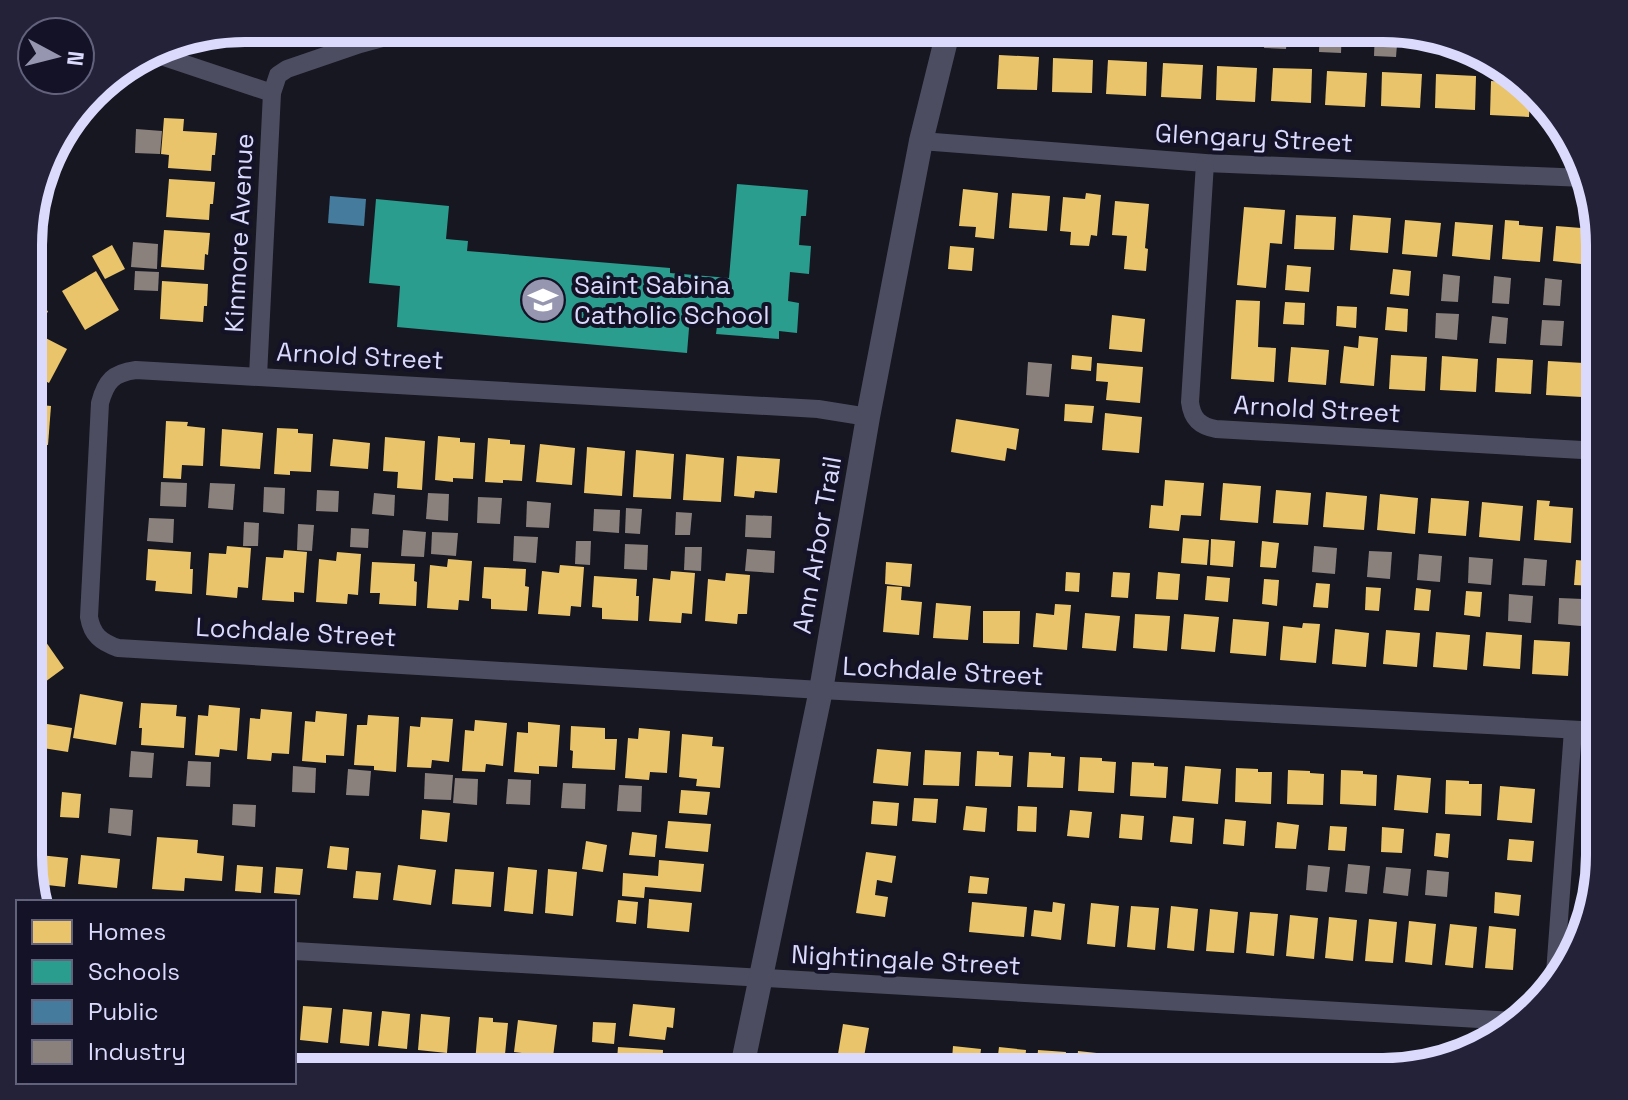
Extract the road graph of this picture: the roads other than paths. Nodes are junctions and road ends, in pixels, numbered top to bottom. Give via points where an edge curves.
1 (367, 42) edge
2 (946, 42) edge
3 (166, 58) edge
4 (272, 93) junction
5 (921, 141) junction
6 (1205, 163) junction
7 (1574, 178) edge
8 (258, 376) junction
9 (868, 417) junction
10 (1586, 450) edge
11 (96, 635) joint
12 (821, 690) junction
13 (1573, 730) junction
14 (1586, 730) edge
15 (296, 951) edge
16 (1556, 961) edge
17 (760, 978) junction
18 (1501, 1020) edge
19 (744, 1058) edge

1 - 4 street via 287,69 278,75
2 - 5 street, Ann Arbor Trail
3 - 4 street
4 - 8 street, Kinmore Avenue
5 - 6 street, Glengary Street
5 - 9 street, Ann Arbor Trail
6 - 7 street, Glengary Street
6 - 10 street, Arnold Street via 1190,402 1199,423 1216,429
8 - 9 street, Arnold Street via 818,409
8 - 11 street, Arnold Street via 136,370 117,375 104,388 89,617
9 - 12 street, Ann Arbor Trail
11 - 12 street, Lochdale Street via 118,648
12 - 13 street, Lochdale Street
12 - 17 street, Ann Arbor Trail
13 - 14 street, Lochdale Street
13 - 16 street
15 - 17 street, Nightingale Street
17 - 18 street, Nightingale Street
17 - 19 street, Ann Arbor Trail

